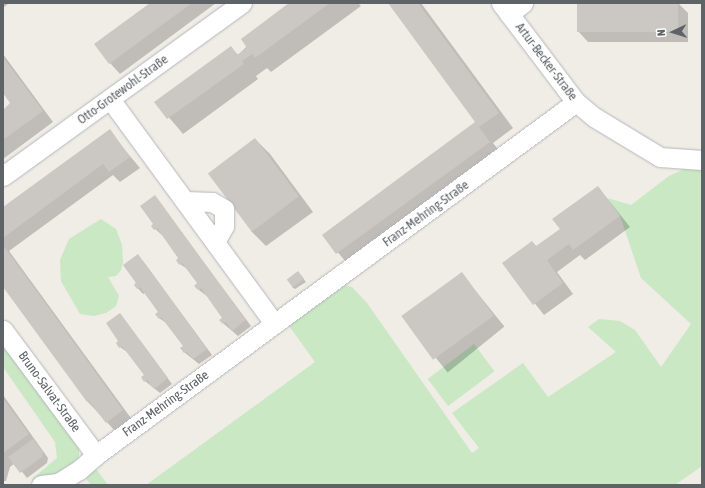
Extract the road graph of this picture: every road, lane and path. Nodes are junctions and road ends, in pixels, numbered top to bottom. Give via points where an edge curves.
1 (242, 3) edge
2 (511, 7) edge
3 (110, 99) junction
4 (576, 102) junction
5 (702, 160) edge
6 (3, 176) edge
7 (185, 201) junction
8 (215, 242) junction
9 (274, 323) junction
10 (3, 330) edge
11 (96, 455) junction
12 (42, 485) edge

1 - 3 street, Otto-Grotewohl-Straße
2 - 4 street, Artur-Becker-Straße
3 - 6 street, Otto-Grotewohl-Straße
3 - 7 street
4 - 5 street, Artur-Becker-Straße via 618,133 660,157
4 - 9 street, Franz-Mehring-Straße
7 - 8 street
7 - 8 street via 212,202 224,209 224,226
8 - 9 street
9 - 11 street, Franz-Mehring-Straße
10 - 11 street, Bruno-Salvat-Straße
11 - 12 street, Franz-Mehring-Straße via 66,479

